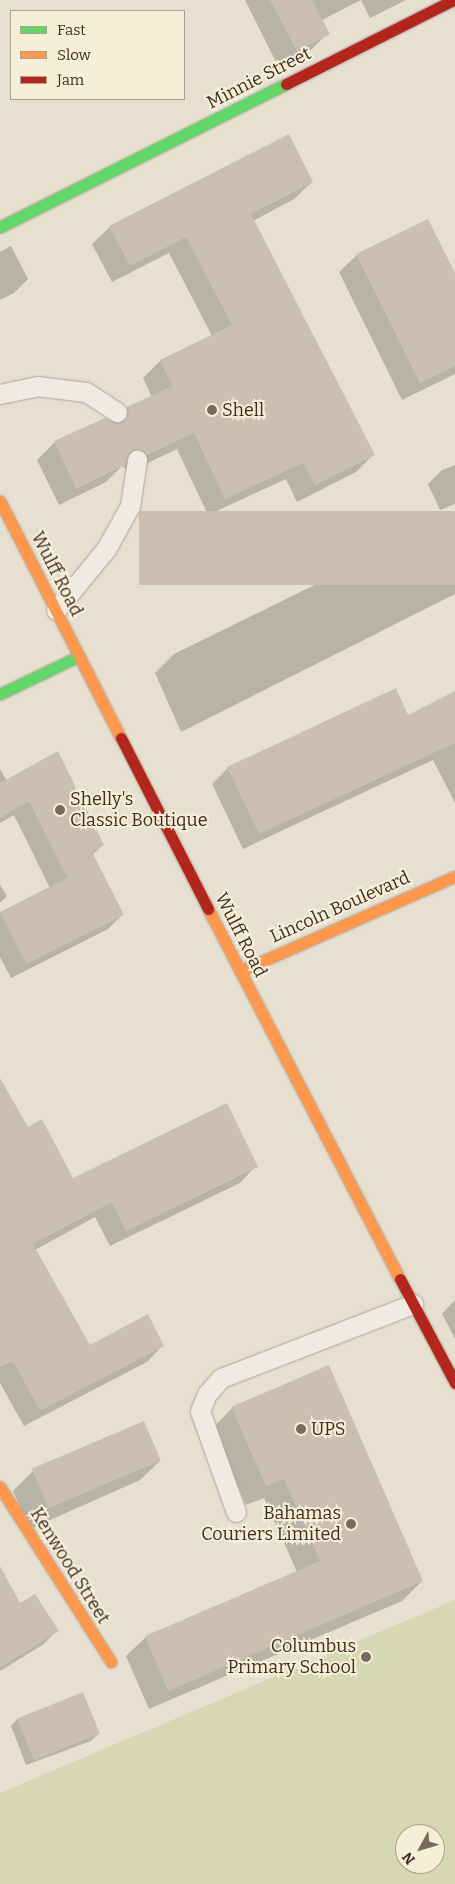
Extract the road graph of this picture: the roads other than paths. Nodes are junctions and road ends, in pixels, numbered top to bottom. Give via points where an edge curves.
1 (454, 0) edge
2 (0, 227) edge
3 (0, 394) edge
4 (117, 412) dead end
5 (137, 460) dead end
6 (0, 501) edge
7 (56, 610) junction
8 (80, 656) junction
9 (0, 694) edge
10 (455, 876) edge
11 (240, 971) junction
12 (413, 1304) junction
13 (455, 1383) edge
14 (0, 1487) edge
15 (236, 1512) dead end
16 (111, 1662) dead end

1 - 2 street, Minnie Street
3 - 4 lane via 38,386 86,392
5 - 7 lane via 130,506 106,549
6 - 7 street, Wulff Road
7 - 8 street, Wulff Road
8 - 9 street
8 - 11 street, Wulff Road
10 - 11 street, Lincoln Boulevard
11 - 12 street, Wulff Road
12 - 13 street, Wulff Road
12 - 15 lane via 221,1378 200,1411
14 - 16 street, Kenwood Street

